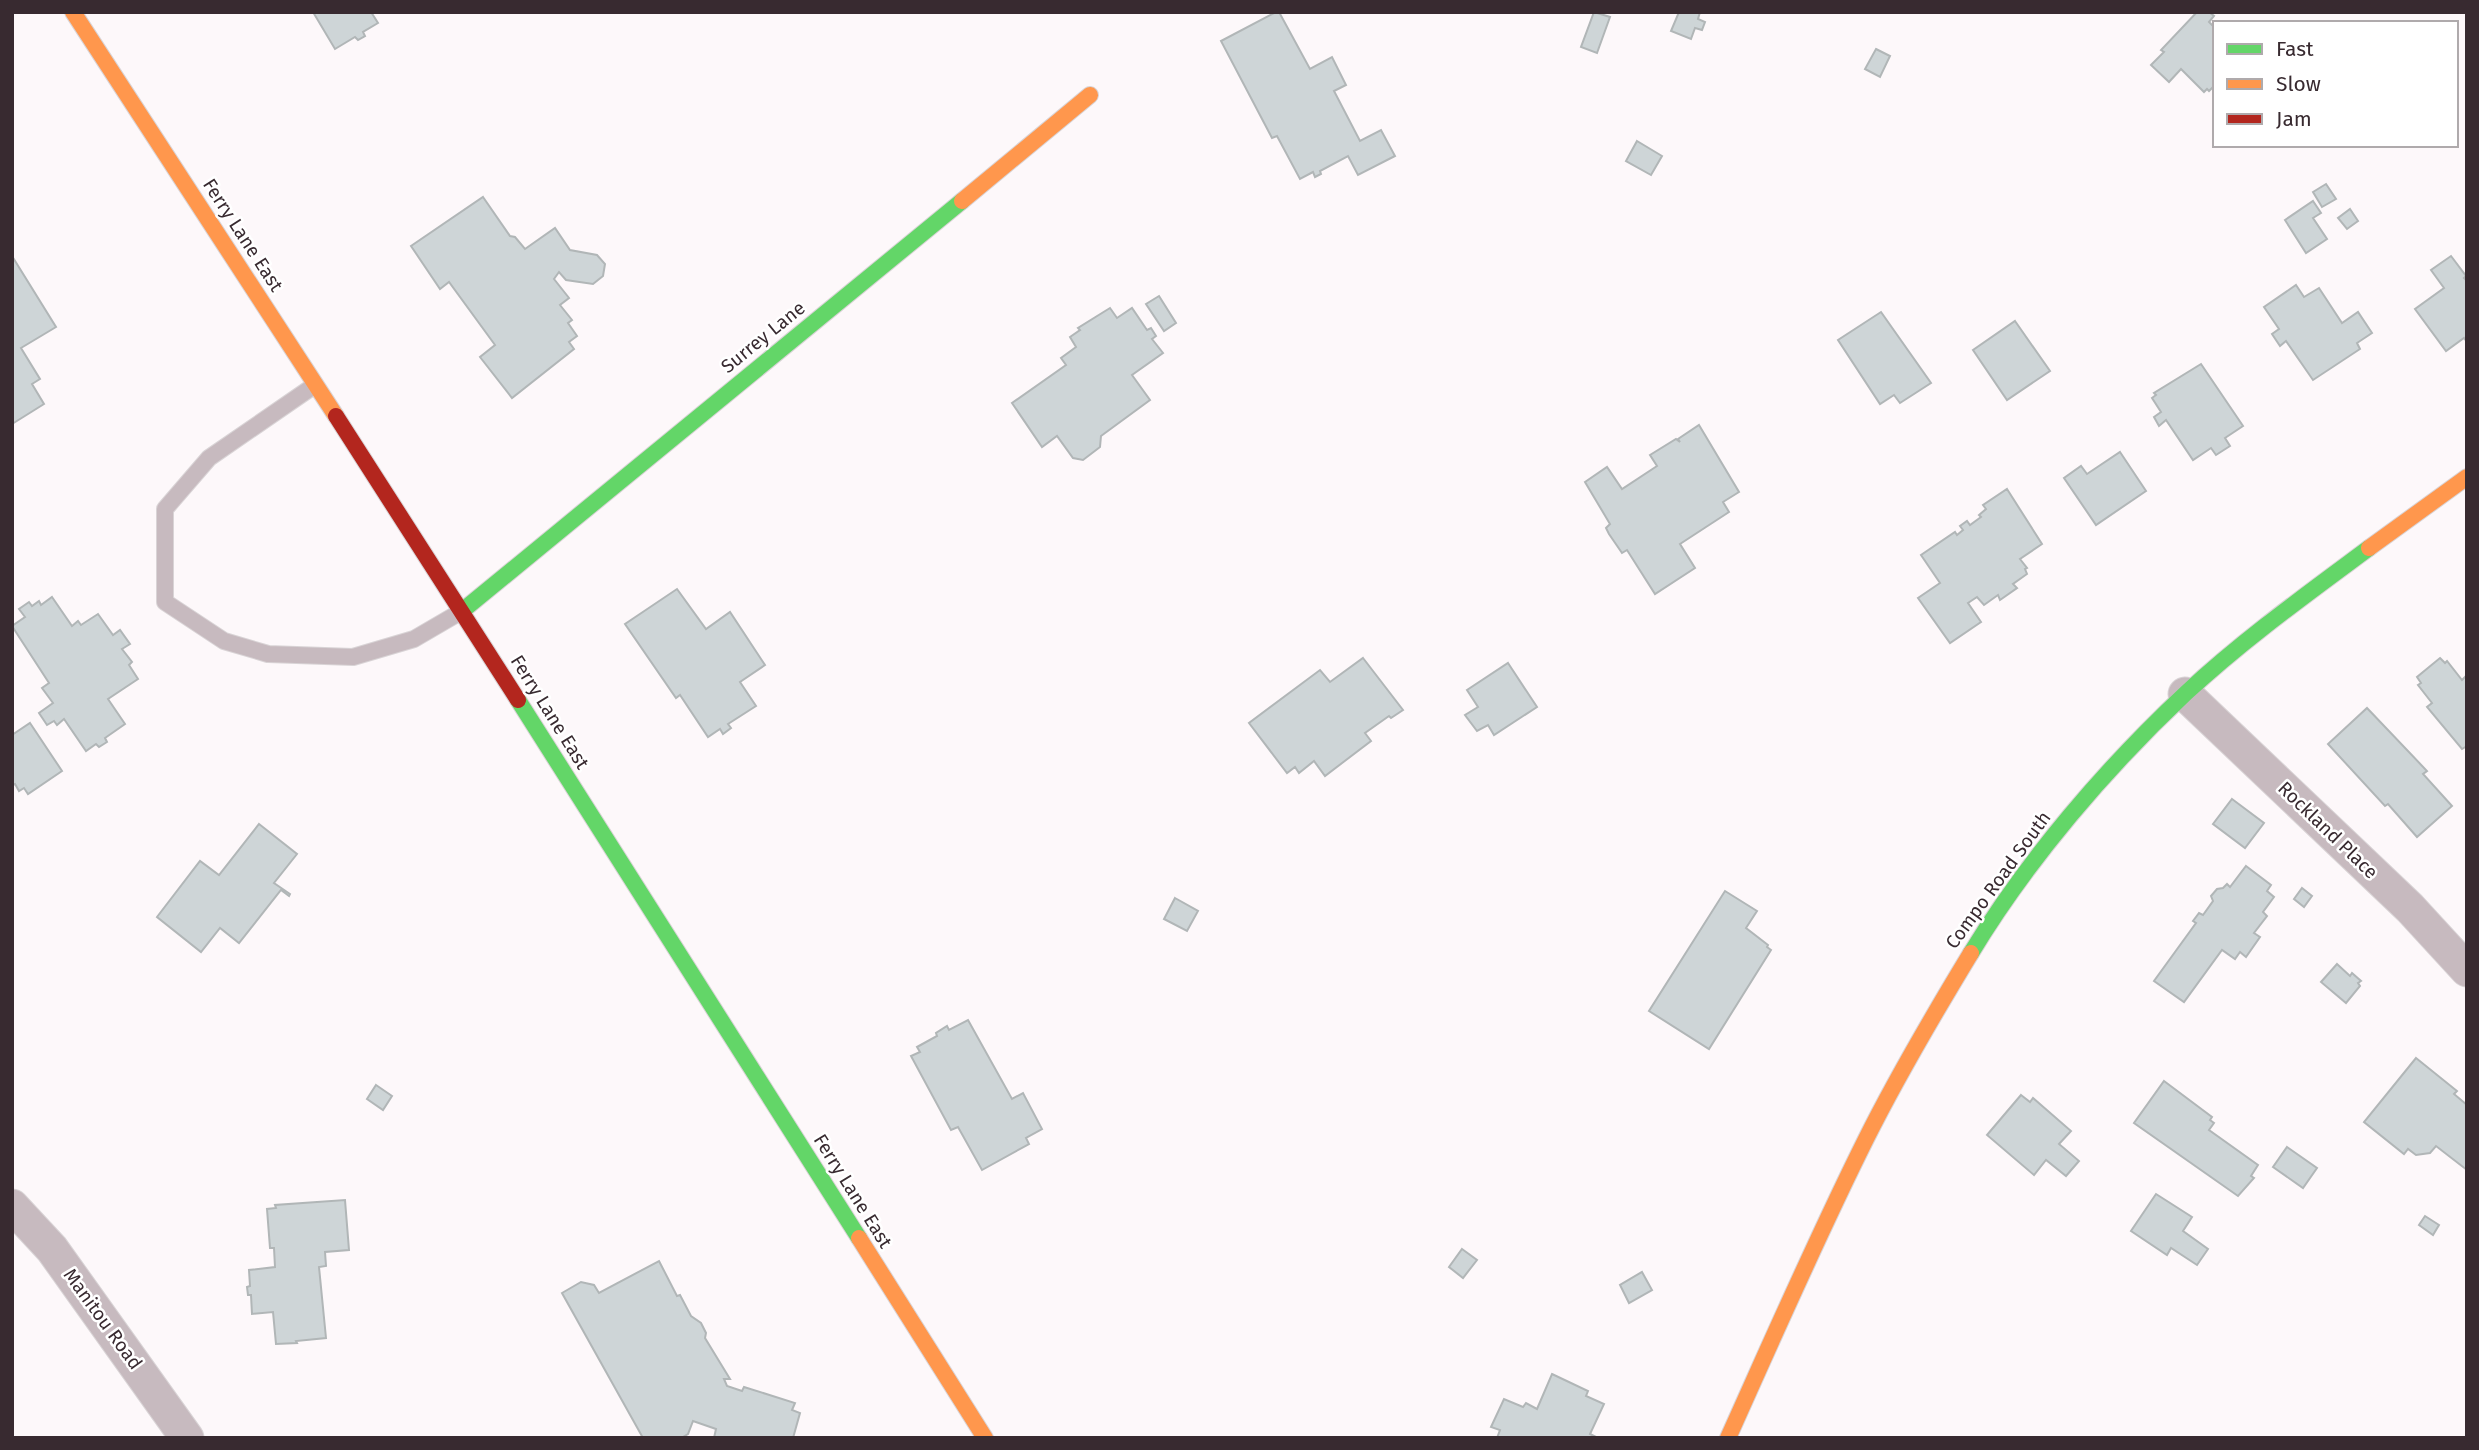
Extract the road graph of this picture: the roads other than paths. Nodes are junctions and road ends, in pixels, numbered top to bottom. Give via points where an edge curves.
1 (73, 12) edge
2 (1090, 95) dead end
3 (315, 385) junction
4 (2467, 477) edge
5 (462, 611) junction
6 (2185, 694) junction
7 (2467, 970) edge
8 (12, 1206) edge
9 (187, 1438) edge
10 (985, 1438) edge
11 (1728, 1438) edge

1 - 3 street, Ferry Lane East
2 - 5 street, Surrey Lane
3 - 5 street, Ferry Lane East
3 - 5 lane via 209,458 166,509 164,601 224,641 268,654 353,657 414,639
4 - 6 street, Compo Road South via 2308,594
5 - 10 street, Ferry Lane East
6 - 7 street, Rockland Place via 2410,908
6 - 11 street, Compo Road South via 2122,758 2031,865 1959,968 1863,1145
8 - 9 street, Manitou Road via 52,1249

